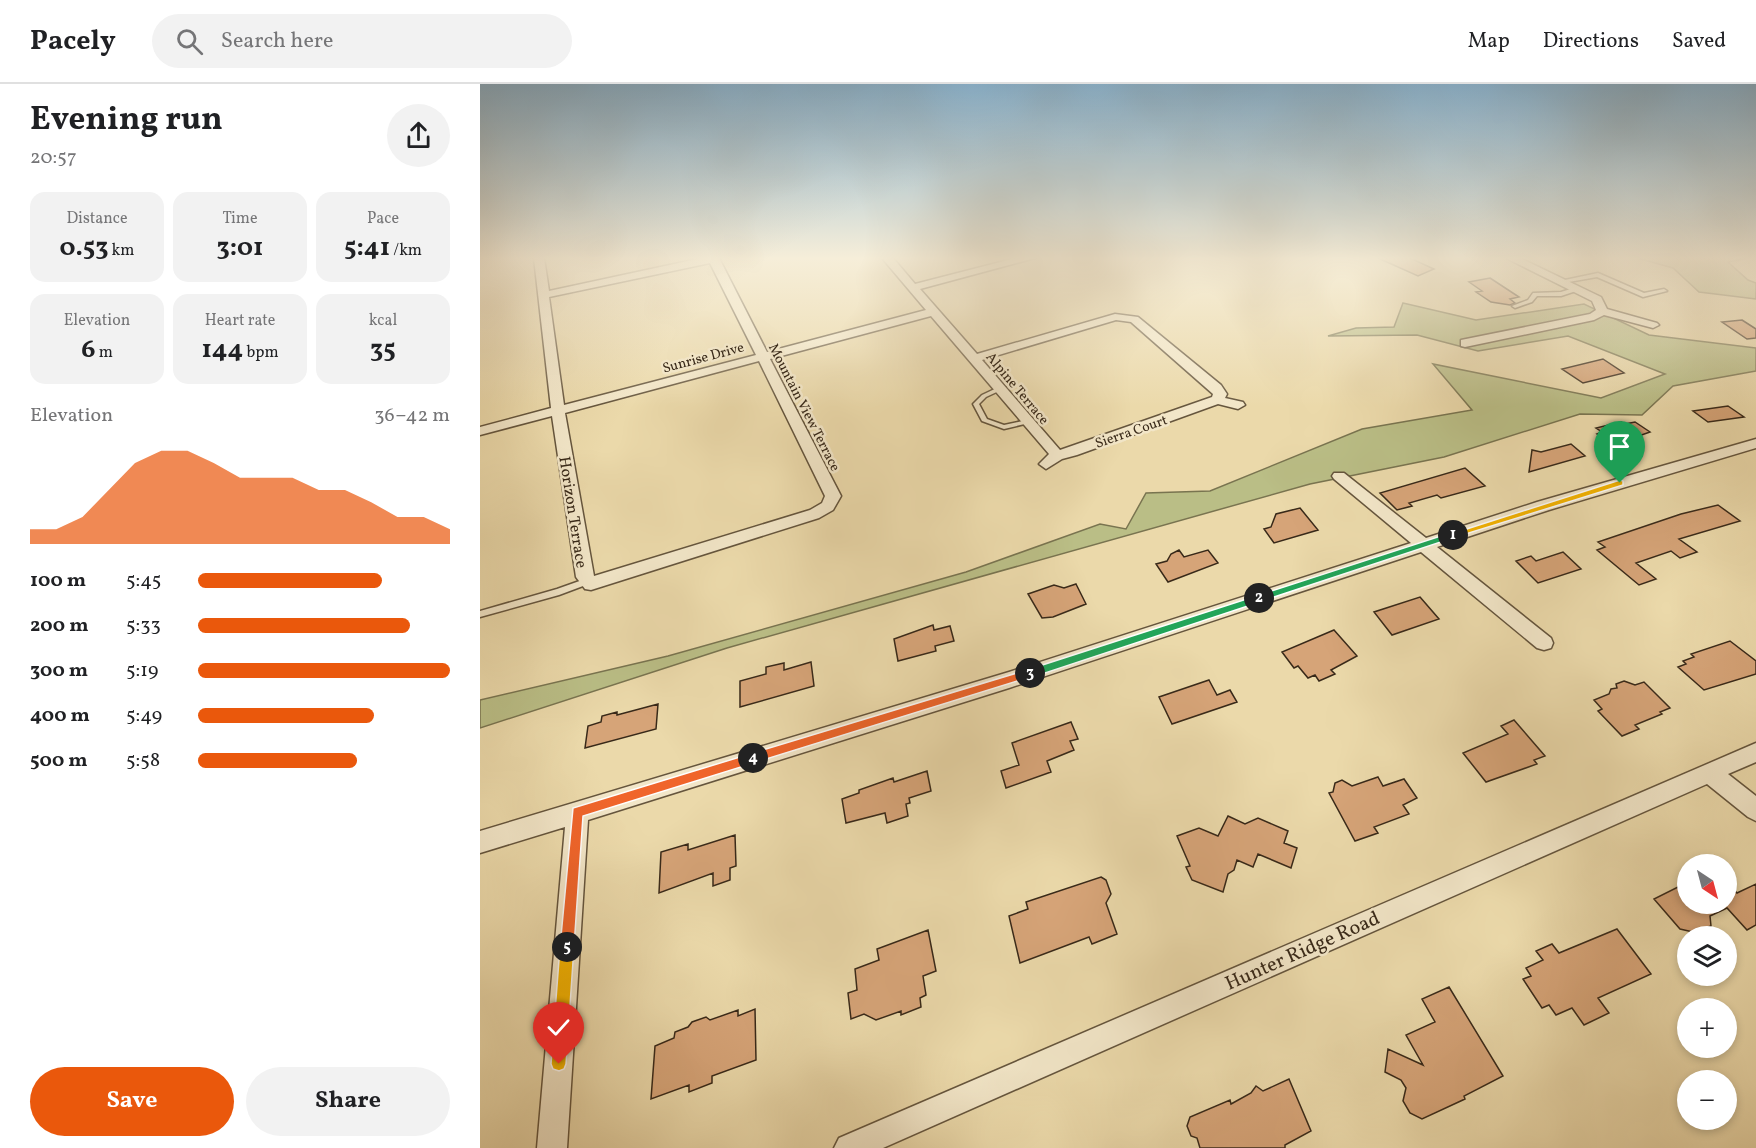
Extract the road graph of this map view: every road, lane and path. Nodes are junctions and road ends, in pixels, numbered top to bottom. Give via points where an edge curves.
1 (546, 308) edge
2 (738, 308) edge
3 (929, 308) edge
4 (1601, 308) edge
5 (1602, 311) junction
6 (933, 312) junction
7 (1653, 325) dead end
8 (1465, 343) dead end
9 (762, 357) junction
10 (974, 359) junction
11 (999, 389) junction
12 (1217, 400) junction
13 (1238, 405) dead end
14 (558, 410) junction
15 (1027, 422) junction
16 (480, 431) edge
17 (1756, 443) edge
18 (1051, 460) joint
19 (1339, 476) dead end
20 (796, 518) joint
21 (1423, 545) junction
22 (588, 581) junction
23 (480, 614) edge
24 (1544, 643) dead end
25 (1756, 752) edge
26 (1709, 772) junction
27 (1756, 810) edge
28 (577, 812) junction
29 (480, 842) edge
30 (552, 1148) edge
31 (849, 1148) edge

1 - 14 street, Horizon Terrace
2 - 9 street, Mountain View Terrace
3 - 6 street, Alpine Terrace
4 - 5 street
5 - 7 street
5 - 8 street via 1594,317
6 - 9 street, Sunrise Drive
6 - 10 street, Alpine Terrace
9 - 14 street, Sunrise Drive
9 - 20 street, Mountain View Terrace via 833,496 829,507 821,512
10 - 11 street, Alpine Terrace
10 - 12 street via 1115,317 1128,317 1216,388 1220,394
11 - 15 street, Alpine Terrace
11 - 15 lane via 976,404 984,420 1004,427
12 - 13 street
12 - 18 street, Sierra Court
14 - 16 street, Sunrise Drive
14 - 22 street, Horizon Terrace
15 - 18 street, Alpine Terrace
17 - 21 street
19 - 21 street
20 - 22 street, Horizon Terrace via 611,580 591,584
21 - 24 street
21 - 28 street via 998,684
22 - 23 lane
25 - 26 street, Hunter Ridge Road
26 - 27 street
26 - 31 street, Hunter Ridge Road
28 - 29 street
28 - 30 street

